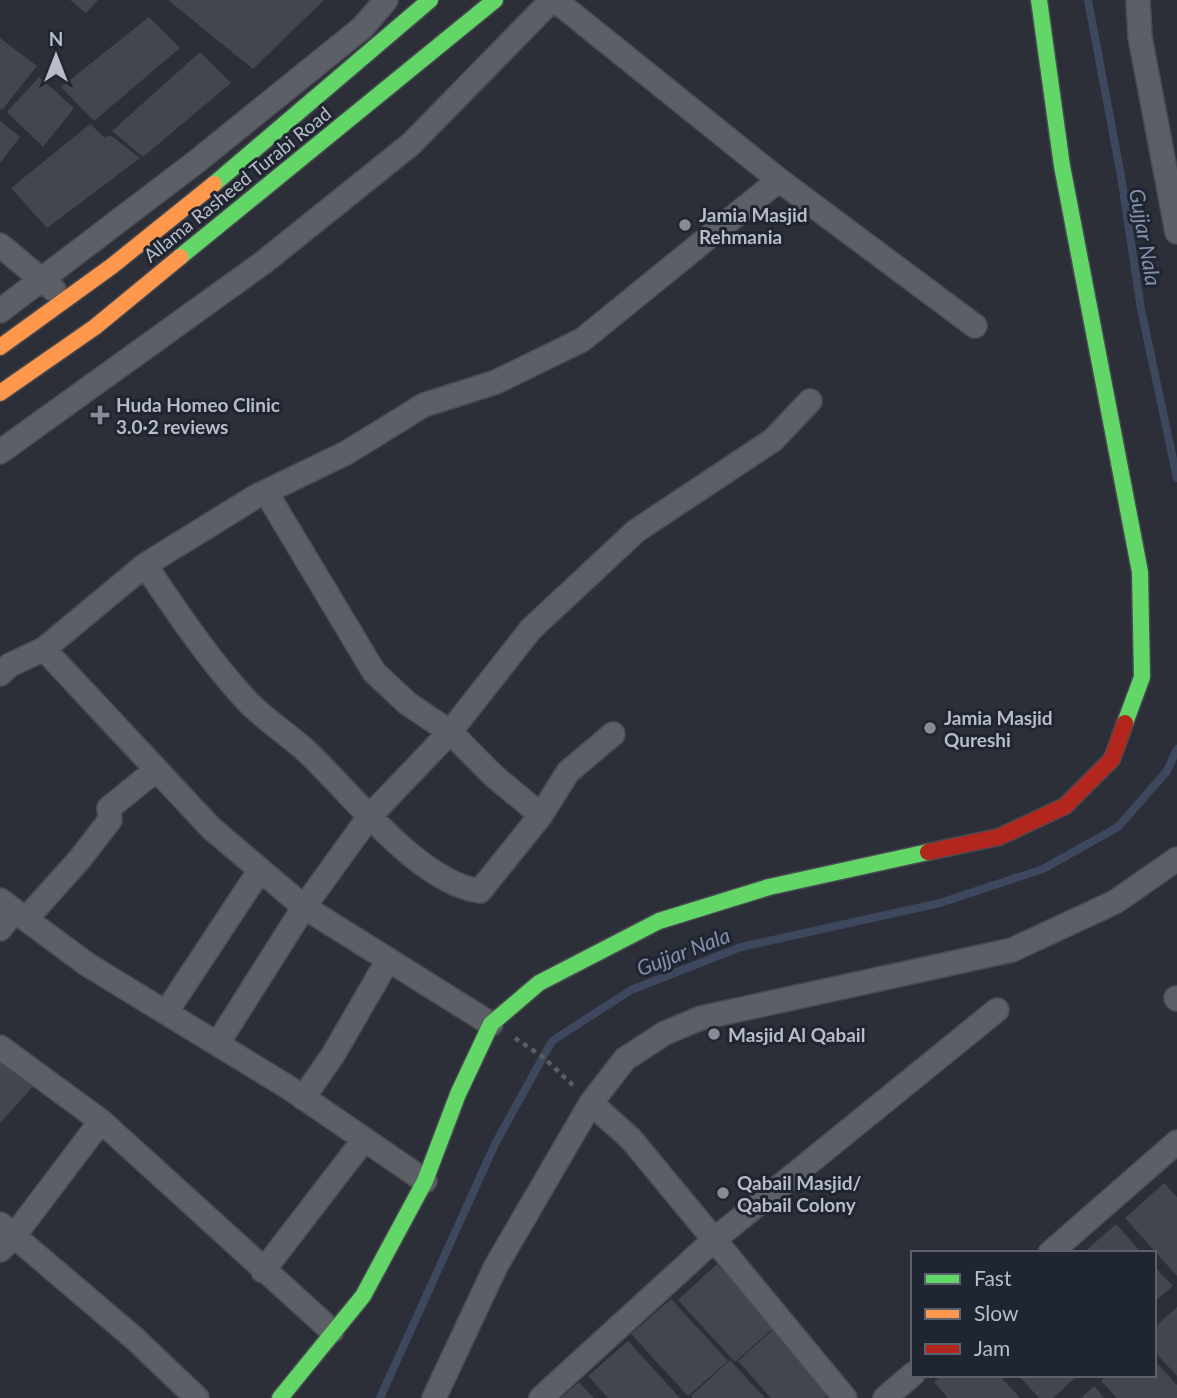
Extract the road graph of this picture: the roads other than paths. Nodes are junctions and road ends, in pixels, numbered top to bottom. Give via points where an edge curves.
1 (386, 0) edge
2 (430, 0) edge
3 (495, 0) edge
4 (553, 0) edge
5 (1039, 0) edge
6 (1138, 0) edge
7 (779, 180) junction
8 (1177, 232) edge
9 (0, 245) edge
10 (43, 280) junction
11 (66, 302) junction
12 (0, 311) edge
13 (975, 326) dead end
14 (0, 347) edge
15 (0, 393) edge
16 (810, 401) dead end
17 (0, 452) edge
18 (266, 492) junction
19 (145, 565) junction
20 (44, 649) junction
21 (0, 674) edge
22 (450, 732) junction
23 (613, 734) dead end
24 (156, 769) junction
25 (541, 815) junction
26 (369, 817) junction
27 (1177, 859) edge
28 (260, 870) junction
29 (304, 908) junction
30 (14, 910) edge
31 (0, 929) edge
32 (388, 960) junction
33 (998, 1010) dead end
34 (167, 1011) junction
35 (491, 1024) junction
36 (218, 1043) junction
37 (0, 1047) edge
38 (303, 1098) junction
39 (592, 1103) junction
40 (101, 1121) junction
41 (363, 1141) junction
42 (1177, 1142) edge
43 (425, 1181) junction
44 (5, 1237) edge
45 (715, 1239) junction
46 (1053, 1251) edge
47 (263, 1271) junction
48 (332, 1331) junction
49 (911, 1376) edge
50 (197, 1398) edge
51 (280, 1398) edge
52 (434, 1398) edge
53 (541, 1398) edge
54 (845, 1398) edge
55 (885, 1398) edge

1 - 10 street via 363,27
2 - 11 street, Allama Rasheed Turabi Road
3 - 15 street, Allama Rasheed Turabi Road via 95,327
4 - 7 street
4 - 17 street via 411,144 264,262
5 - 35 street via 1062,166 1140,572 1142,677 1112,759 1065,806 999,837 769,887 659,921 538,983
6 - 8 street via 1140,37
7 - 13 street
7 - 18 street via 582,340 496,382 424,405 346,453
9 - 10 street
10 - 11 street
10 - 12 street
11 - 14 street, Allama Rasheed Turabi Road
16 - 22 street via 773,440 636,531 588,575 531,629
18 - 19 street
18 - 22 street via 374,672 407,703
19 - 20 street
19 - 26 street via 194,636 249,703 305,750
20 - 21 street
20 - 24 street
22 - 25 street
22 - 26 street
23 - 25 street via 568,772
24 - 28 street via 211,828
24 - 30 street via 109,808 110,820 79,860
25 - 26 street via 480,891 467,889 424,865
26 - 29 street
27 - 39 street via 1115,902 1012,950 701,1018 665,1033 625,1059
28 - 29 street
28 - 34 street
29 - 32 street
29 - 36 street
30 - 31 street
30 - 34 street via 88,965
32 - 35 street
32 - 38 street
33 - 45 street
34 - 36 street
35 - 43 street
36 - 38 street
37 - 40 street
38 - 41 street
39 - 45 street via 631,1139
39 - 52 street via 496,1266
40 - 44 street
40 - 47 street
41 - 43 street
41 - 47 street
42 - 46 street
43 - 48 street via 363,1296
44 - 50 street via 134,1338
45 - 53 street
45 - 54 street
47 - 48 street
48 - 51 street
49 - 55 street

